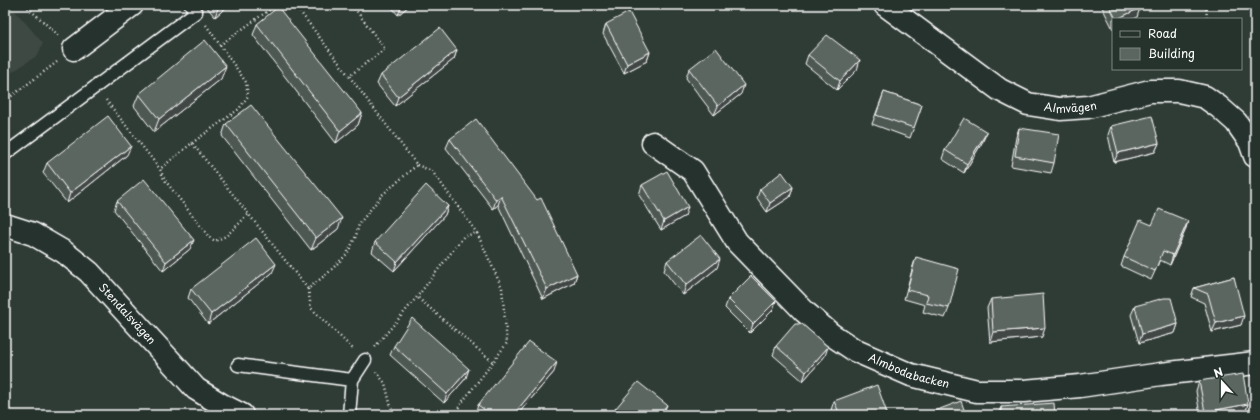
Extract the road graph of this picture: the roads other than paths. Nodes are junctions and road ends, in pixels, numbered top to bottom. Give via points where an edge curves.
1 (132, 5) edge
2 (886, 5) edge
3 (194, 9) edge
4 (74, 49) road end
5 (654, 143) dead end
6 (5, 154) edge
7 (1255, 156) edge
8 (5, 224) edge
9 (365, 360) road end
10 (1255, 363) edge
11 (238, 365) dead end
12 (352, 380) junction
13 (242, 415) edge
14 (350, 415) edge

1 - 4 street
2 - 7 street, Almvägen via 1000,90 1028,104 1060,109 1088,107 1150,91 1179,91 1205,97 1219,107 1236,122 1250,142
3 - 6 lane via 96,87
5 - 10 street, Almbodabacken via 693,171 737,242 805,312 856,351 911,375 977,392 1024,391
8 - 13 street, Stendalsvägen via 33,234 64,252 89,272 196,388
9 - 12 lane
11 - 12 lane
12 - 14 lane

